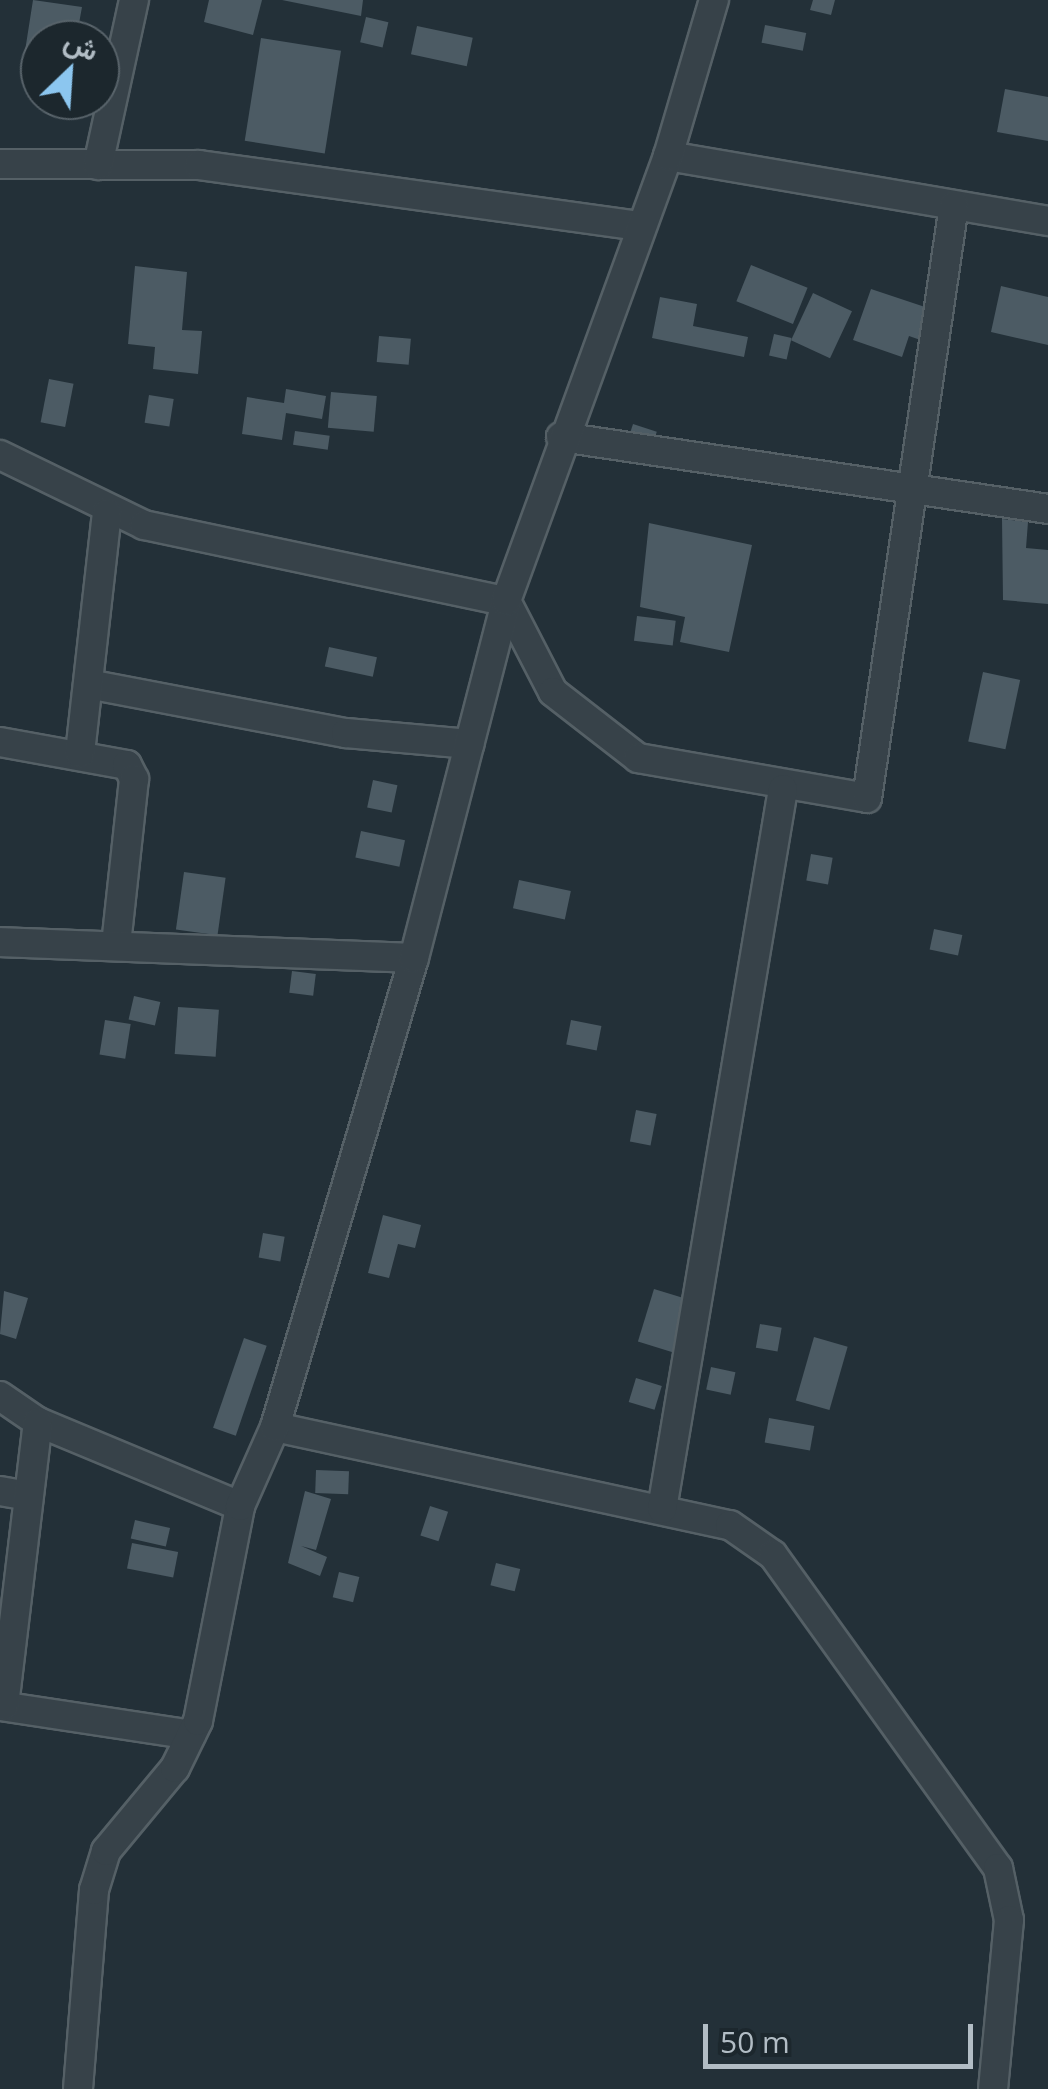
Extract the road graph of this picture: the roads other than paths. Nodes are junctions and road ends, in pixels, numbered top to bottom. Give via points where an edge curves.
1 (134, 0) edge
2 (714, 0) edge
3 (668, 156) junction
4 (0, 164) edge
5 (98, 165) junction
6 (954, 205) junction
7 (1048, 220) edge
8 (641, 226) junction
9 (561, 437) junction
10 (0, 454) edge
11 (913, 483) junction
12 (1048, 508) edge
13 (107, 514) junction
14 (506, 601) junction
15 (88, 684) junction
16 (0, 742) edge
17 (470, 744) junction
18 (80, 753) junction
19 (783, 789) junction
20 (0, 942) edge
21 (116, 945) junction
22 (414, 958) junction
23 (0, 1396) edge
24 (38, 1422) junction
25 (275, 1427) junction
26 (0, 1491) edge
27 (29, 1496) junction
28 (240, 1506) junction
29 (662, 1508) junction
30 (2, 1706) edge
31 (191, 1735) junction
32 (78, 2089) edge
33 (993, 2089) edge

1 - 5 street
2 - 3 street
3 - 6 street
3 - 8 street
4 - 5 street
5 - 8 street via 274,172
6 - 7 street
6 - 11 street
8 - 9 street
9 - 11 street
9 - 14 street
10 - 13 street
11 - 12 street
11 - 19 street via 867,798
13 - 14 street
13 - 15 street
14 - 17 street
14 - 19 street via 543,677 598,734 654,763
15 - 17 street via 346,733
15 - 18 street
16 - 18 street
17 - 22 street
18 - 21 street via 115,758 134,778
19 - 29 street
20 - 21 street
21 - 22 street
22 - 25 street
23 - 24 street
24 - 27 street
24 - 28 street
25 - 28 street
25 - 29 street
26 - 27 street
27 - 30 street
28 - 31 street
29 - 33 street via 730,1525 772,1555 998,1868 1008,1920
30 - 31 street
31 - 32 street via 106,1851 94,1890

